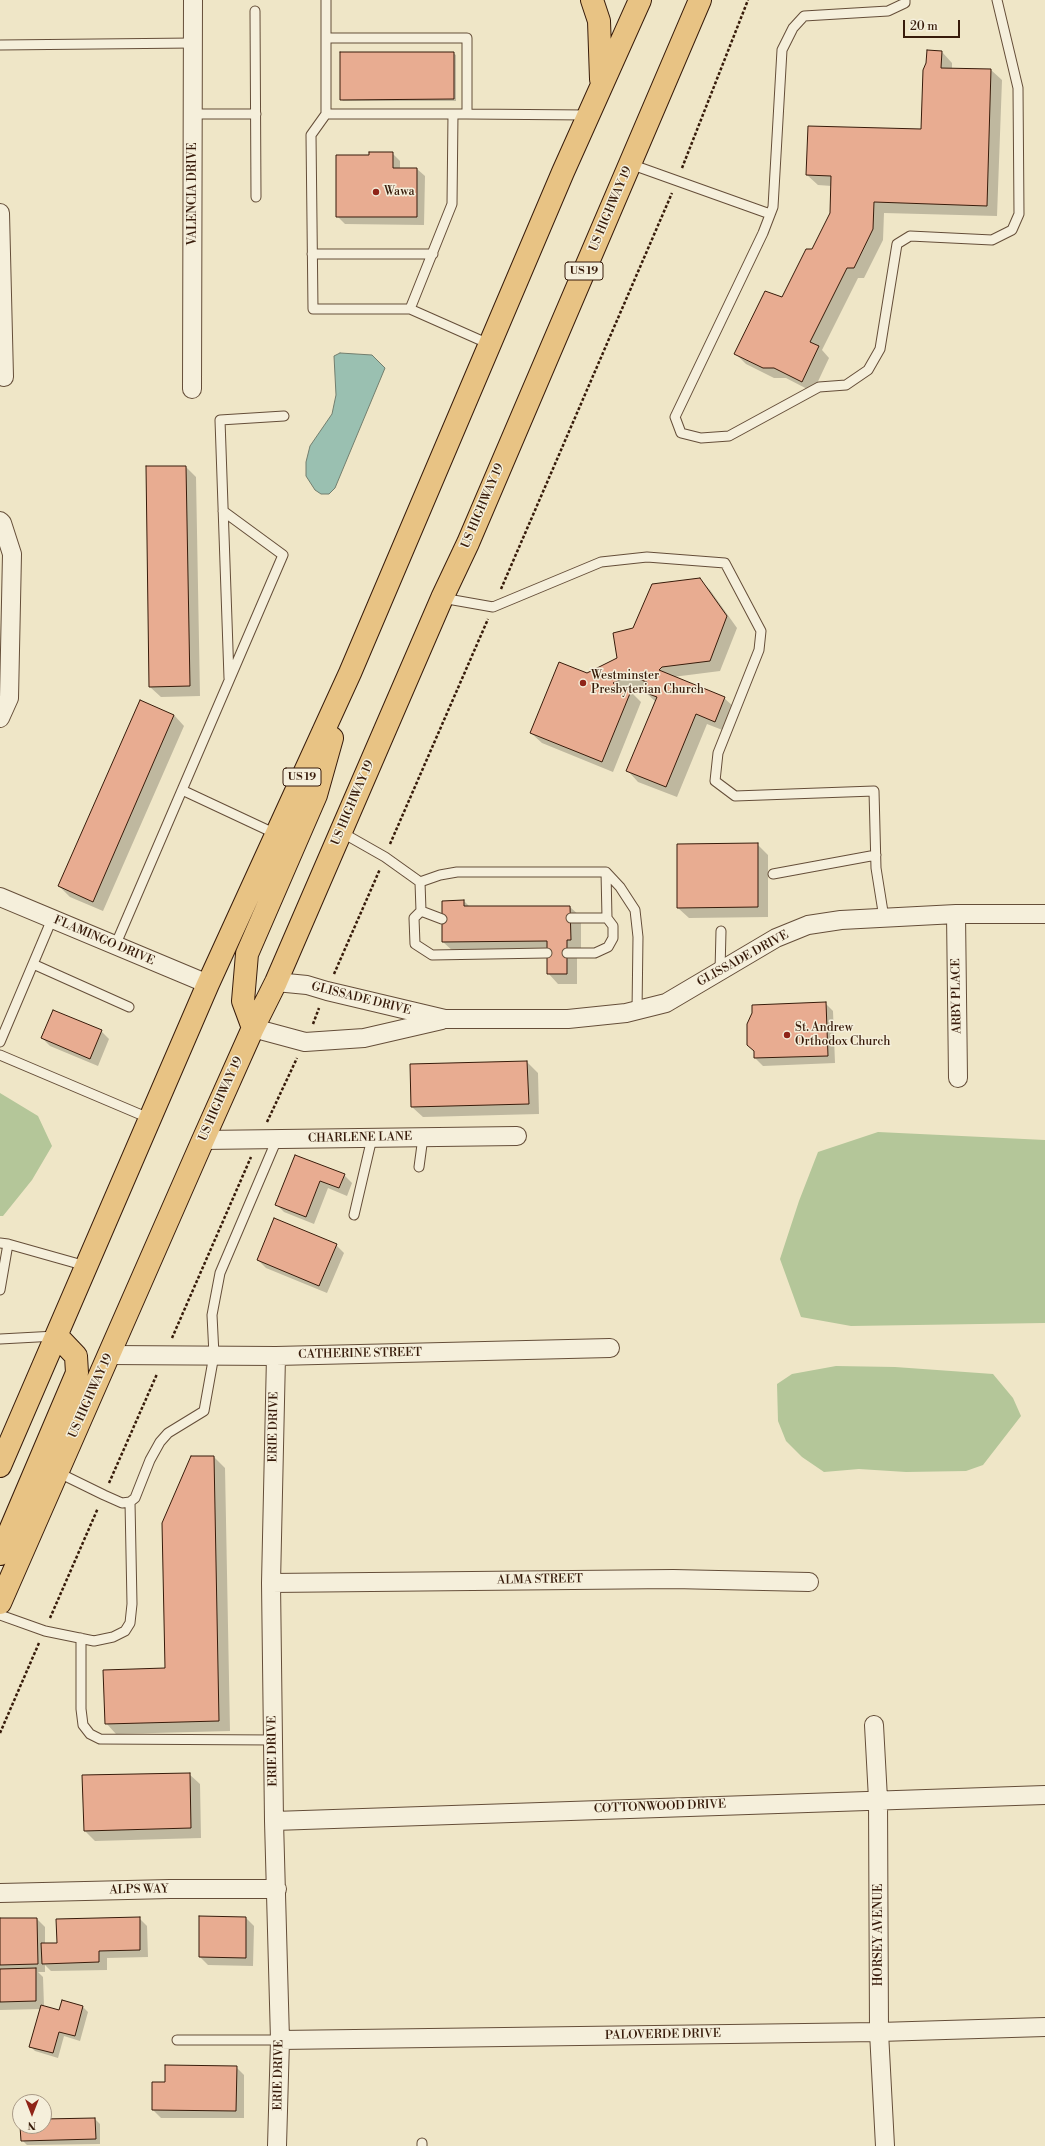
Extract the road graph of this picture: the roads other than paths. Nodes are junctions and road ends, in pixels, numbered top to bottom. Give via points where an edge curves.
1 (193, 0) edge
2 (326, 0) edge
3 (592, 0) edge
4 (640, 0) edge
5 (700, 0) edge
6 (905, 0) edge
7 (997, 0) edge
8 (255, 11) dead end
9 (326, 38) junction
10 (193, 43) junction
11 (0, 45) edge
12 (601, 86) junction
13 (193, 114) junction
14 (256, 114) junction
15 (326, 114) junction
16 (453, 114) junction
17 (467, 114) junction
18 (587, 116) junction
19 (630, 164) junction
20 (256, 197) dead end
21 (0, 213) edge
22 (770, 214) junction
23 (312, 254) junction
24 (433, 254) junction
25 (410, 309) junction
26 (489, 344) junction
27 (4, 377) dead end
28 (192, 389) dead end
29 (284, 416) dead end
30 (223, 511) junction
31 (0, 521) edge
32 (442, 598) junction
33 (350, 673) junction
34 (229, 681) junction
35 (0, 718) edge
36 (182, 790) junction
37 (341, 832) junction
38 (276, 834) junction
39 (876, 855) junction
40 (606, 872) junction
41 (773, 874) dead end
42 (420, 882) junction
43 (0, 897) edge
44 (421, 911) junction
45 (956, 914) junction
46 (1045, 914) edge
47 (571, 918) dead end
48 (607, 918) junction
49 (884, 918) junction
50 (52, 919) junction
51 (442, 919) dead end
52 (721, 932) dead end
53 (115, 946) junction
54 (546, 953) dead end
55 (567, 953) dead end
56 (33, 964) junction
57 (720, 972) junction
58 (276, 982) junction
59 (208, 984) junction
60 (129, 1007) dead end
61 (636, 1010) junction
62 (445, 1019) junction
63 (253, 1028) junction
64 (0, 1042) edge
65 (0, 1056) edge
66 (958, 1078) dead end
67 (151, 1119) junction
68 (517, 1136) dead end
69 (423, 1137) junction
70 (372, 1138) junction
71 (277, 1139) junction
72 (203, 1140) junction
73 (419, 1167) dead end
74 (354, 1215) dead end
75 (4, 1243) edge
76 (87, 1266) junction
77 (0, 1290) edge
78 (58, 1336) junction
79 (0, 1339) edge
80 (610, 1348) dead end
81 (109, 1355) junction
82 (214, 1355) junction
83 (276, 1356) junction
84 (0, 1466) edge
85 (58, 1472) junction
86 (130, 1502) junction
87 (0, 1554) edge
88 (810, 1582) dead end
89 (271, 1583) junction
90 (0, 1603) edge
91 (0, 1615) edge
92 (81, 1638) junction
93 (874, 1725) dead end
94 (273, 1740) junction
95 (1045, 1795) edge
96 (878, 1799) junction
97 (274, 1821) junction
98 (277, 1889) junction
99 (0, 1893) edge
100 (1045, 2027) edge
101 (879, 2032) junction
102 (177, 2040) dead end
103 (280, 2040) junction
104 (278, 2146) edge
105 (886, 2146) edge

1 - 10 street, VALENCIA DRIVE
2 - 9 lane
3 - 12 highway via 599,20
4 - 12 highway, US 19
5 - 19 highway, US HIGHWAY 19 / US 19
6 - 22 lane via 905,3 888,11 804,16 793,28 782,50 773,207
7 - 22 lane via 1018,88 1019,214 1012,230 992,240 910,236 897,244 880,348 868,370 846,385 819,387 729,436 701,438 681,433 675,417
8 - 14 lane
9 - 15 lane
9 - 17 lane via 467,38
10 - 11 lane
10 - 13 street, VALENCIA DRIVE
12 - 18 highway, US 19
13 - 14 lane
13 - 28 street, VALENCIA DRIVE
14 - 20 lane
15 - 16 lane
15 - 23 lane via 311,136
16 - 17 lane
16 - 24 lane via 452,204
17 - 18 lane
18 - 26 highway, US 19
19 - 22 lane
19 - 32 highway, US HIGHWAY 19 / US 19
21 - 27 street
23 - 24 lane
23 - 25 lane via 312,310
24 - 25 lane
25 - 26 lane
26 - 33 highway, US 19
29 - 30 lane via 220,420
30 - 34 lane
30 - 34 lane via 283,555
31 - 35 street via 12,554 8,698
32 - 37 highway, US HIGHWAY 19 / US 19
32 - 39 lane via 493,607 601,562 647,557 724,562 761,631 759,650 718,753 715,781 735,796 874,791
33 - 38 highway, US 19
33 - 63 highway via 316,795 247,954 242,1001
34 - 36 lane
36 - 38 lane
36 - 53 lane
37 - 42 lane via 385,856
37 - 58 highway, US HIGHWAY 19 / US 19
38 - 59 highway, US 19
39 - 41 lane
39 - 49 lane
40 - 42 lane via 457,872
40 - 48 lane
40 - 61 lane via 620,887 635,910 638,938
42 - 44 lane
43 - 50 street, FLAMINGO DRIVE
44 - 51 lane
44 - 54 lane via 414,918 415,944 432,955
45 - 46 street, GLISSADE DRIVE
45 - 49 street, GLISSADE DRIVE
45 - 66 street, ARBY PLACE
47 - 48 lane
48 - 55 lane via 613,926 613,938 608,947 595,953
49 - 57 street, GLISSADE DRIVE via 808,925 776,938
50 - 53 street, FLAMINGO DRIVE
50 - 56 lane
52 - 57 lane
53 - 59 street, FLAMINGO DRIVE
56 - 60 lane
56 - 64 lane
57 - 61 street, GLISSADE DRIVE via 666,1003
58 - 62 street, GLISSADE DRIVE via 308,985 327,992
58 - 63 highway, US HIGHWAY 19 / US 19
59 - 67 highway, US 19
61 - 62 street, GLISSADE DRIVE via 568,1019
62 - 63 street, GLISSADE DRIVE via 364,1038 305,1042
63 - 72 highway, US HIGHWAY 19 / US 19
65 - 67 lane
67 - 76 highway, US 19
68 - 69 street, CHARLENE LANE
69 - 70 street, CHARLENE LANE
69 - 73 lane
70 - 71 street, CHARLENE LANE
70 - 74 lane
71 - 72 street, CHARLENE LANE
71 - 82 lane via 220,1273 212,1315
72 - 81 highway, US HIGHWAY 19 / US 19
75 - 76 lane
75 - 77 lane
76 - 78 highway, US 19
78 - 79 lane
78 - 84 highway, US 19
78 - 87 highway via 76,1356 77,1373
80 - 83 street, CATHERINE STREET
81 - 82 street, CATHERINE STREET
81 - 85 highway, US HIGHWAY 19 / US 19
82 - 83 street, CATHERINE STREET
82 - 86 lane via 204,1411 168,1433 160,1442 135,1498
83 - 89 street, ERIE DRIVE
85 - 86 lane via 122,1503
85 - 90 highway, US HIGHWAY 19 / US 19
86 - 92 lane via 130,1623 125,1631 113,1637 94,1641
88 - 89 street, ALMA STREET via 665,1579
89 - 94 street, ERIE DRIVE
91 - 92 lane via 44,1631
92 - 94 lane via 80,1709 83,1725 90,1734 100,1739
93 - 96 street, HORSEY AVENUE
94 - 97 street, ERIE DRIVE
95 - 96 street, COTTONWOOD DRIVE
96 - 97 street, COTTONWOOD DRIVE
96 - 101 street, HORSEY AVENUE
97 - 98 street, ERIE DRIVE
98 - 99 street, ALPS WAY
98 - 103 street, ERIE DRIVE
100 - 101 street, PALOVERDE DRIVE
101 - 103 street, PALOVERDE DRIVE
101 - 105 street, HORSEY AVENUE
102 - 103 lane
103 - 104 street, ERIE DRIVE

